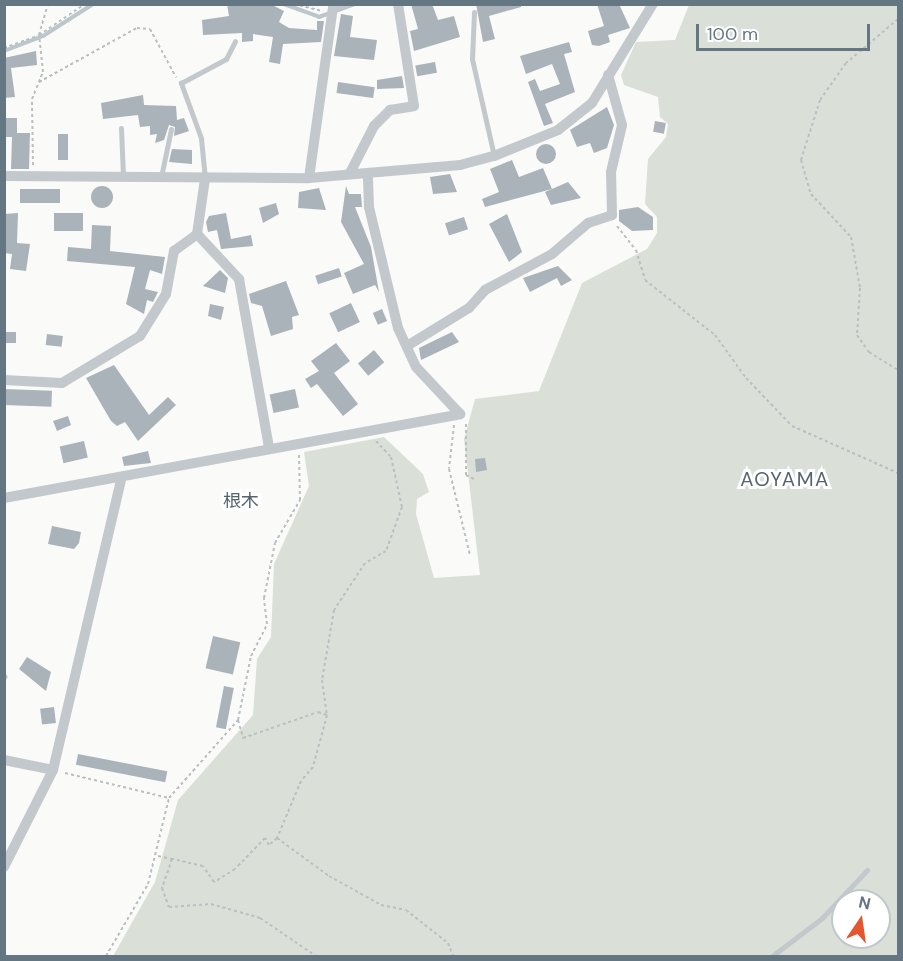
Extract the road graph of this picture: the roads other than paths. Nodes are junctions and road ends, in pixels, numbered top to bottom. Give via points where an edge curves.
1 (398, 4) edge
2 (653, 4) edge
3 (337, 6) edge
4 (474, 12) dead end
5 (235, 41) dead end
6 (608, 75) junction
7 (121, 128) dead end
8 (171, 129) dead end
9 (494, 156) junction
10 (350, 173) junction
11 (368, 173) junction
12 (4, 176) edge
13 (123, 178) junction
14 (160, 178) junction
15 (309, 178) junction
16 (205, 179) junction
17 (197, 234) junction
18 (406, 346) junction
19 (4, 380) edge
20 (269, 448) junction
21 (121, 479) junction
22 (4, 498) edge
23 (4, 760) edge
24 (53, 770) junction
25 (4, 867) edge
26 (867, 870) dead end
27 (772, 957) edge

1 - 10 street via 414,106 390,110 382,118
2 - 6 street
3 - 15 street
4 - 9 lane via 472,59
5 - 16 lane via 226,59 181,83 201,138
6 - 9 street via 576,117 538,140
6 - 18 street via 622,125 611,172 612,215 588,223 552,254 484,290 469,308
7 - 13 lane
8 - 14 lane
9 - 11 street
10 - 11 street
10 - 15 street
11 - 18 street via 369,207
12 - 13 street
13 - 14 street
14 - 16 street
15 - 16 street
16 - 17 street
17 - 19 street via 174,251 166,294 140,336 62,383
17 - 20 street via 239,279
18 - 20 street via 416,367 458,415
20 - 21 street
21 - 22 street
21 - 24 street
23 - 24 street
24 - 25 street
26 - 27 lane via 822,918

